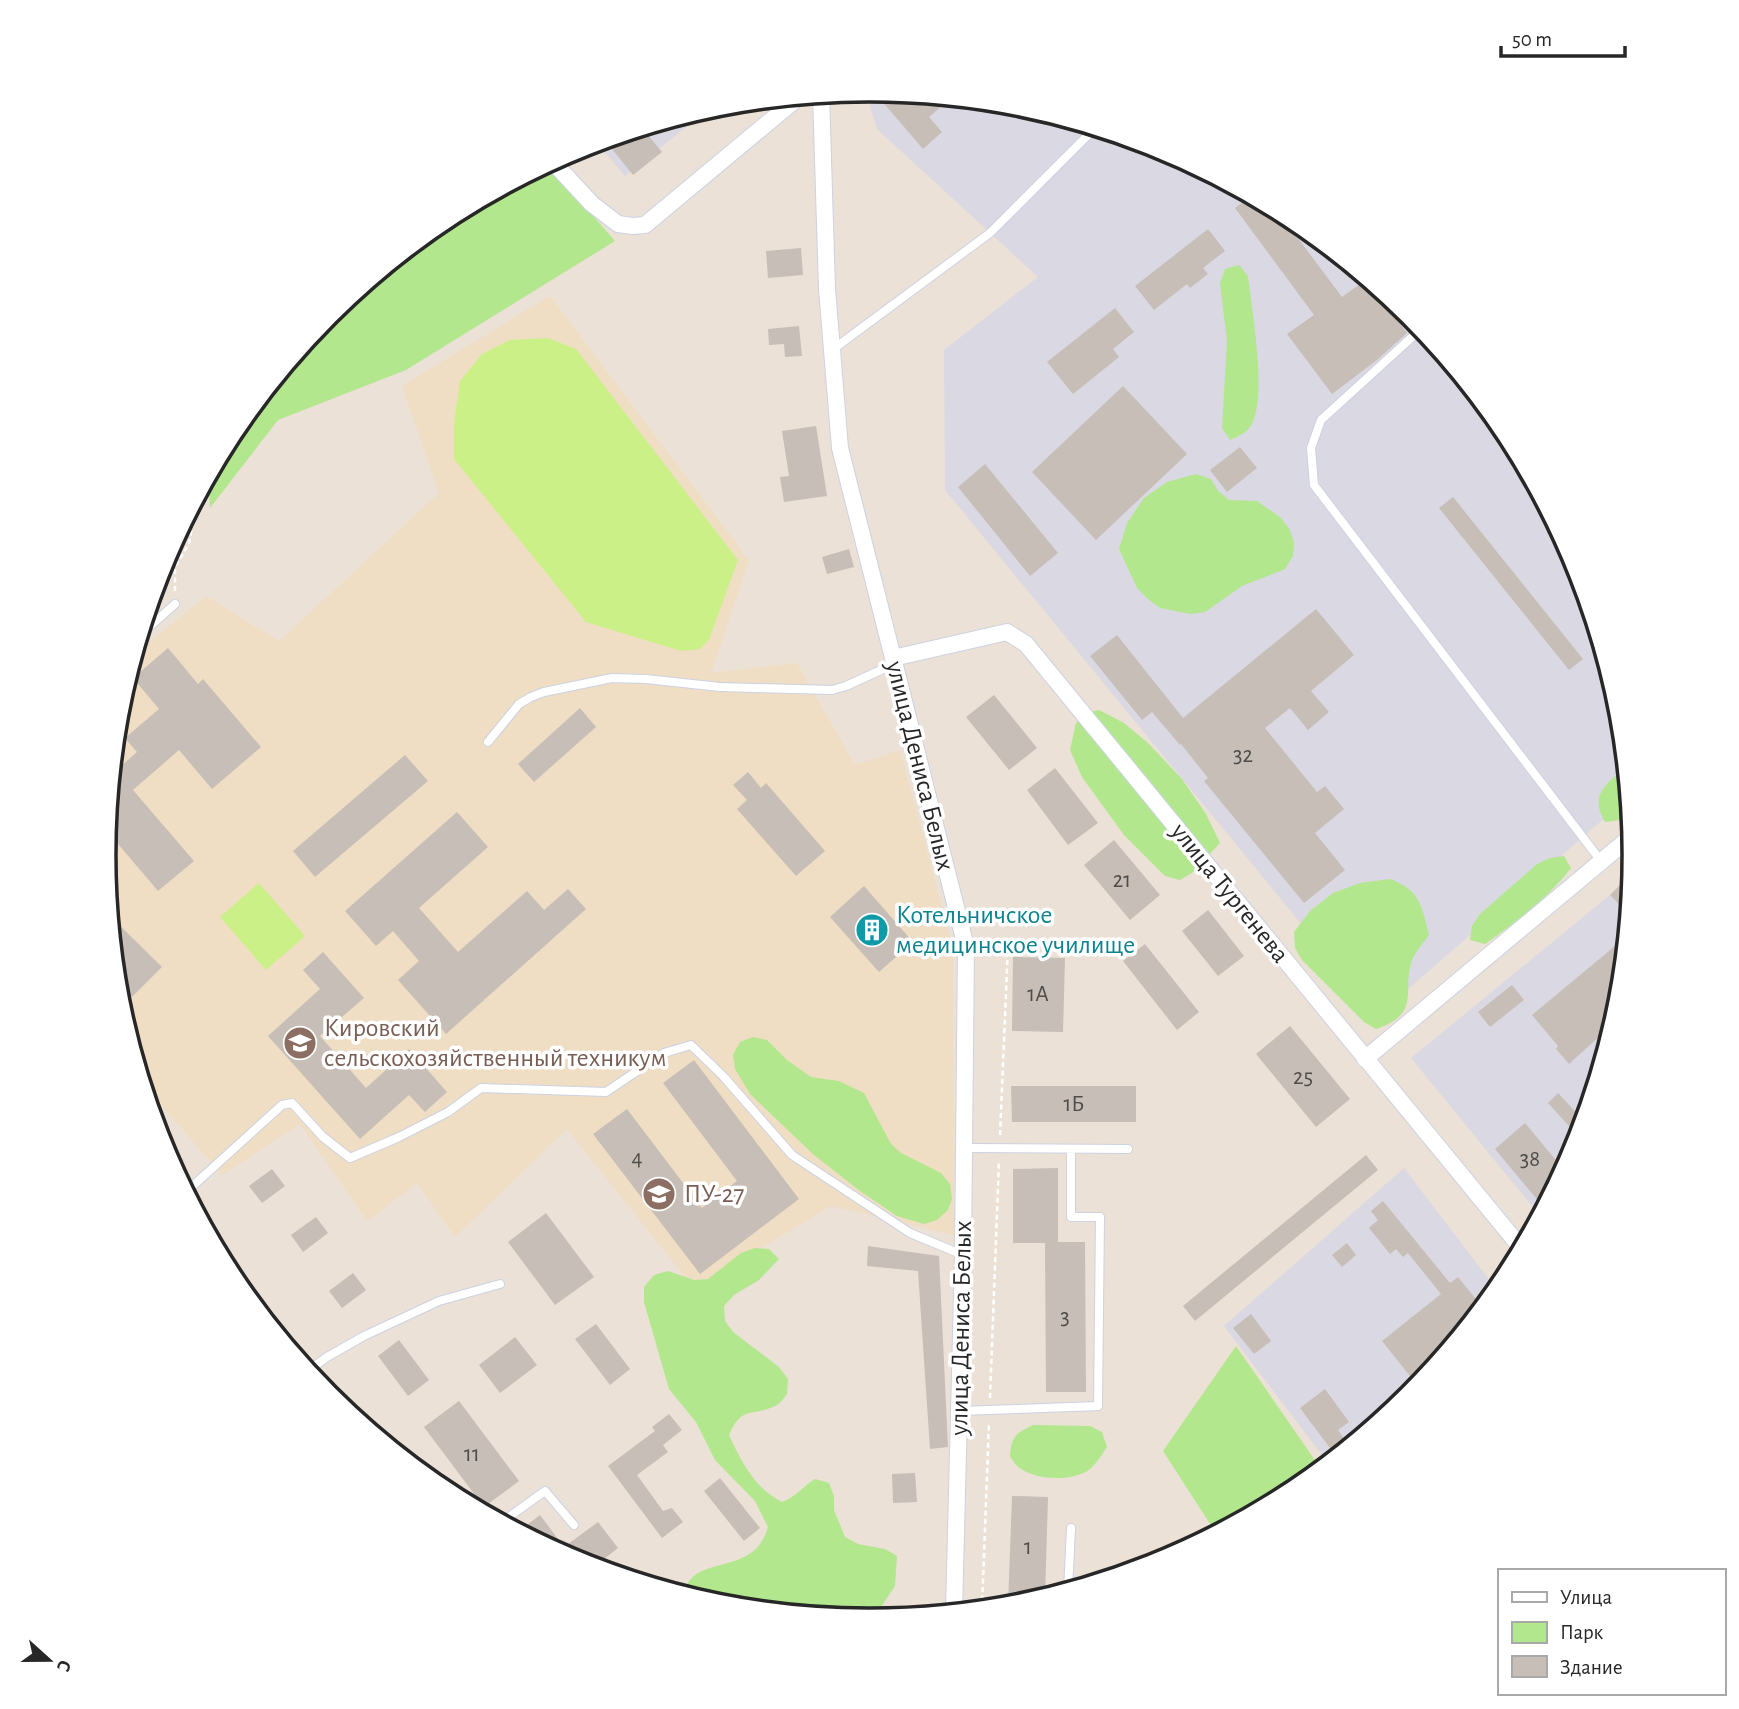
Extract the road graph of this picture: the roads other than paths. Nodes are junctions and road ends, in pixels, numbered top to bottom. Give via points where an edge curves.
1 (821, 103) edge
2 (788, 106) edge
3 (1089, 134) edge
4 (559, 169) edge
5 (1414, 335) edge
6 (832, 350) junction
7 (175, 604) road end
8 (153, 624) edge
9 (894, 661) junction
10 (488, 742) dead end
11 (1622, 844) edge
12 (1601, 861) junction
13 (1366, 1059) junction
14 (965, 1148) junction
15 (1071, 1149) junction
16 (1128, 1149) dead end
17 (193, 1186) edge
18 (1516, 1241) edge
19 (963, 1255) junction
20 (500, 1284) dead end
21 (316, 1365) edge
22 (960, 1411) junction
23 (510, 1516) edge
24 (574, 1525) dead end
25 (1071, 1528) dead end
26 (1068, 1581) edge
27 (954, 1602) edge

1 - 6 street, улица Дениса Белых
2 - 4 street via 645,225 618,224
3 - 6 lane via 990,233
5 - 12 lane via 1321,420 1311,449 1314,485
6 - 9 street, улица Дениса Белых via 840,449
7 - 8 lane
9 - 10 lane via 832,690 612,678 580,683 519,704
9 - 13 street, улица Тургенева via 1007,632 1026,644
9 - 14 street, улица Дениса Белых via 965,947
11 - 12 street
12 - 13 street
13 - 18 street, улица Тургенева
14 - 15 lane
14 - 19 street, улица Дениса Белых
15 - 16 lane
15 - 22 lane via 1071,1217 1100,1217 1098,1406
17 - 19 lane via 282,1105 292,1104 350,1158 448,1112 481,1088 606,1092 664,1054 691,1045 792,1156 910,1233
19 - 22 street, улица Дениса Белых
20 - 21 lane via 439,1301 364,1336
22 - 27 street, улица Дениса Белых
23 - 24 lane via 545,1491
25 - 26 lane

